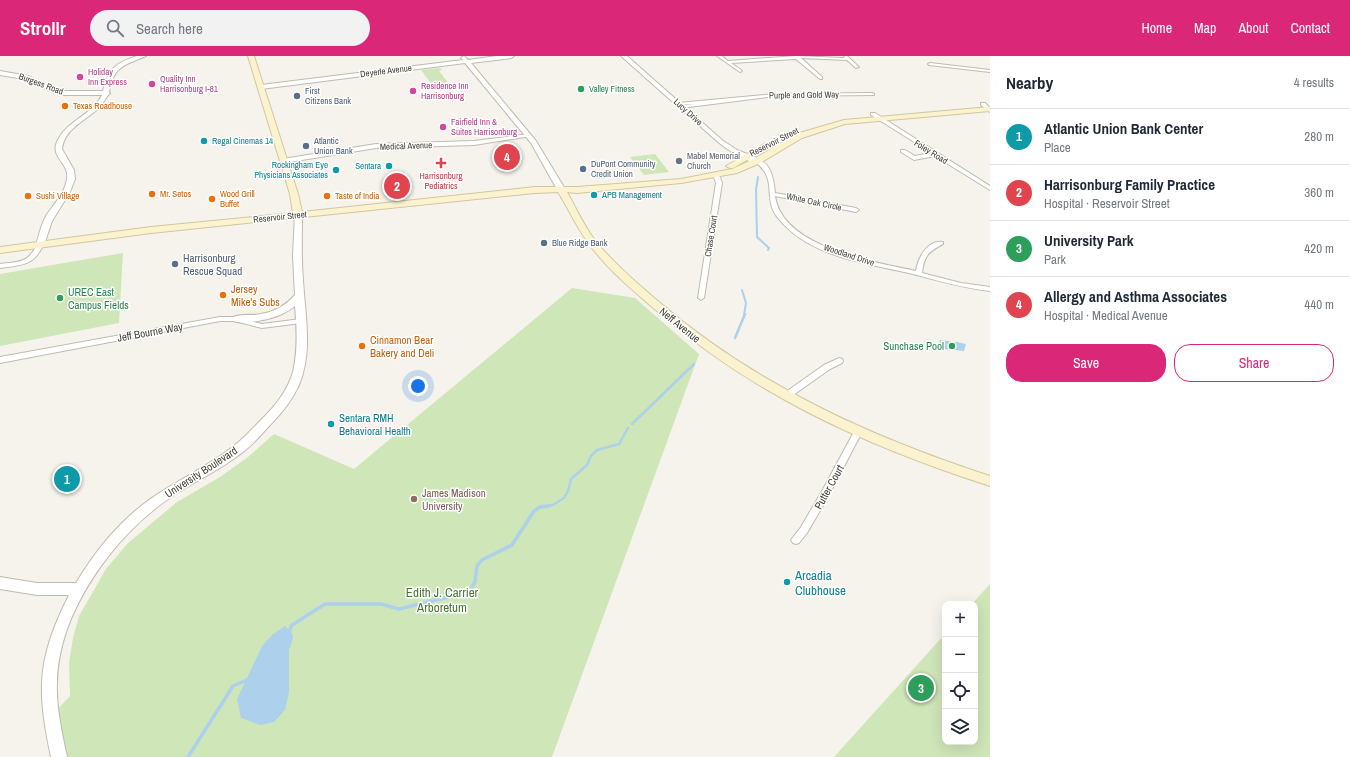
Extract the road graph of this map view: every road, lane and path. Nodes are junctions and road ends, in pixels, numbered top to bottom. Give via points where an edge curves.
1 (143, 56) edge
2 (251, 56) edge
3 (511, 56) edge
4 (624, 56) edge
5 (719, 56) edge
6 (797, 57) junction
7 (847, 58) edge
8 (465, 59) edge
9 (727, 62) junction
10 (930, 64) dead end
11 (857, 67) dead end
12 (740, 71) dead end
13 (990, 71) edge
14 (0, 73) edge
15 (820, 78) dead end
16 (261, 87) junction
17 (107, 93) junction
18 (872, 94) dead end
19 (680, 105) junction
20 (988, 107) edge
21 (876, 116) junction
22 (529, 135) junction
23 (903, 151) dead end
24 (936, 154) junction
25 (747, 156) junction
26 (283, 161) junction
27 (756, 161) junction
28 (716, 175) junction
29 (990, 188) edge
30 (561, 189) junction
31 (772, 194) junction
32 (856, 210) dead end
33 (298, 215) junction
34 (941, 243) dead end
35 (40, 245) junction
36 (0, 250) edge
37 (0, 266) edge
38 (919, 274) junction
39 (990, 289) edge
40 (299, 296) junction
41 (701, 298) dead end
42 (235, 319) junction
43 (301, 321) junction
44 (0, 360) edge
45 (839, 361) dead end
46 (786, 396) junction
47 (858, 432) junction
48 (990, 481) edge
49 (796, 540) dead end
50 (0, 583) edge
51 (78, 590) junction
52 (59, 757) edge

1 - 17 street via 124,63 113,71 109,76
2 - 16 main road, University Boulevard
3 - 8 street, Deyerle Avenue
4 - 19 street, Lucy Drive
5 - 9 street
6 - 7 street
6 - 9 street
6 - 15 street
7 - 11 street
8 - 16 street, Deyerle Avenue
8 - 22 street, Neff Avenue
9 - 12 street
10 - 13 street
14 - 17 street, Burgess Road via 26,77 64,93
16 - 26 main road, University Boulevard
17 - 35 street via 100,104 67,132 60,142 59,153 71,171 72,178 50,218
18 - 19 street, Purple and Gold Way via 775,95
19 - 25 street, Lucy Drive via 720,141
20 - 21 main road, Reservoir Street
21 - 24 street, Foley Road
21 - 25 main road, Reservoir Street via 832,120 797,130
21 - 27 main road, Reservoir Street via 810,131
22 - 26 street, Medical Avenue via 474,143 376,146
22 - 30 street, Neff Avenue
23 - 24 street via 914,158
24 - 29 street, Foley Road
25 - 27 street, Lucy Drive
25 - 30 main road, Reservoir Street via 725,167 695,175 575,185
26 - 33 main road, University Boulevard
27 - 28 main road, Reservoir Street via 734,171
27 - 31 street, Woodland Drive via 764,165 769,172
28 - 30 main road, Reservoir Street via 671,182 578,190
28 - 41 street, Chase Court via 719,183
30 - 33 main road, Reservoir Street
30 - 46 main road, Neff Avenue via 598,250 659,309 717,354
31 - 32 street, White Oak Circle
31 - 38 street, Woodland Drive via 774,208 780,217 792,229 812,242 846,256
33 - 35 main road, Reservoir Street via 150,230
33 - 40 street, University Boulevard
34 - 38 street via 929,248 922,256
35 - 36 main road, Reservoir Street
35 - 37 street via 37,254 31,259
38 - 39 street, Woodland Drive via 965,286
40 - 42 street via 291,306 279,312
40 - 43 street, University Boulevard
42 - 43 street, Jeff Bourne Way via 262,326
42 - 44 street, Jeff Bourne Way via 214,320
43 - 51 street, University Boulevard via 299,370 294,385 277,411 237,451 169,492 134,519 102,554
45 - 46 street
46 - 47 main road, Neff Avenue
47 - 48 main road, Neff Avenue
47 - 49 street, Putter Court via 825,494
50 - 51 street via 38,589
51 - 52 street, University Boulevard via 59,633 50,674 53,728

